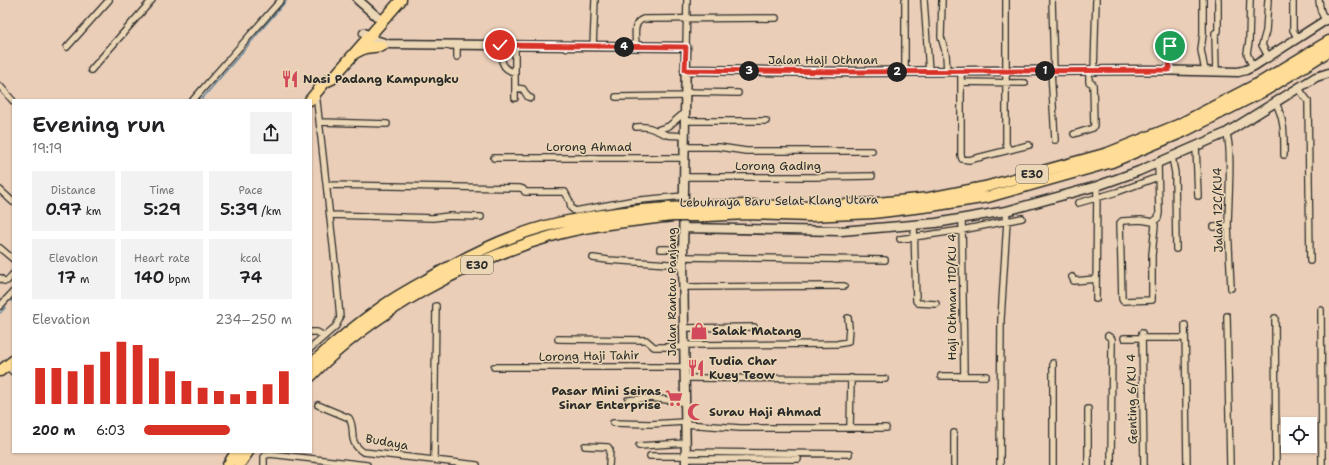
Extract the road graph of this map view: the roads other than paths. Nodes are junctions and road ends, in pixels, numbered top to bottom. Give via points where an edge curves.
1 (109, 0) edge
2 (152, 0) edge
3 (281, 0) edge
4 (358, 0) edge
5 (393, 0) edge
6 (401, 0) edge
7 (594, 0) edge
8 (688, 0) edge
9 (905, 0) edge
10 (924, 0) edge
11 (942, 0) edge
12 (1006, 0) edge
13 (1052, 0) edge
14 (1096, 0) edge
15 (1203, 0) edge
16 (1218, 0) edge
17 (1250, 0) edge
18 (1268, 0) edge
19 (1293, 0) edge
20 (1319, 0) edge
21 (687, 18) junction
22 (776, 18) dead end
23 (1328, 19) edge
24 (378, 23) junction
25 (365, 37) junction
26 (1298, 39) junction
27 (1329, 41) edge
28 (384, 44) junction
29 (457, 45) junction
30 (500, 45) junction
31 (515, 45) junction
32 (593, 46) junction
33 (1170, 46) dead end
34 (636, 47) junction
35 (686, 47) junction
36 (67, 48) dead end
37 (1329, 51) edge
38 (355, 53) junction
39 (457, 57) dead end
40 (1269, 58) junction
41 (1254, 66) junction
42 (91, 70) dead end
43 (685, 70) junction
44 (1169, 70) junction
45 (1005, 71) junction
46 (1053, 71) junction
47 (1092, 71) junction
48 (1205, 71) junction
49 (1216, 71) junction
50 (515, 72) junction
51 (905, 72) junction
52 (929, 72) junction
53 (947, 72) junction
54 (962, 72) junction
55 (1329, 73) edge
56 (325, 82) junction
57 (961, 82) junction
58 (1005, 82) junction
59 (1025, 83) dead end
60 (0, 86) edge
61 (515, 88) junction
62 (1299, 88) junction
63 (738, 93) dead end
64 (685, 94) junction
65 (313, 97) edge
66 (616, 97) dead end
67 (515, 98) dead end
68 (531, 98) dead end
69 (194, 99) edge
70 (12, 100) edge
71 (1276, 103) junction
72 (684, 117) junction
73 (766, 121) dead end
74 (320, 122) junction
75 (387, 124) dead end
76 (636, 127) dead end
77 (657, 130) junction
78 (1226, 133) junction
79 (1074, 134) dead end
80 (684, 136) junction
81 (1055, 140) dead end
82 (1029, 145) dead end
83 (1196, 146) junction
84 (684, 147) junction
85 (1009, 150) junction
86 (872, 151) dead end
87 (1284, 155) dead end
88 (1172, 157) junction
89 (494, 158) dead end
90 (684, 158) junction
91 (1158, 163) junction
92 (872, 176) dead end
93 (684, 177) junction
94 (1158, 177) junction
95 (326, 186) junction
96 (1097, 186) junction
97 (0, 190) edge
98 (684, 196) junction
99 (1198, 196) dead end
100 (1096, 197) junction
101 (12, 201) edge
102 (1078, 203) dead end
103 (707, 211) junction
104 (1006, 211) junction
105 (670, 212) junction
106 (330, 215) junction
107 (481, 217) dead end
108 (1022, 218) dead end
109 (962, 220) junction
110 (1007, 221) junction
111 (1153, 222) junction
112 (914, 226) junction
113 (1228, 226) junction
114 (1214, 227) dead end
115 (684, 228) junction
116 (962, 230) junction
117 (915, 237) junction
118 (900, 239) dead end
119 (0, 248) edge
120 (660, 249) dead end
121 (1176, 249) dead end
122 (684, 257) junction
123 (12, 258) edge
124 (592, 258) dead end
125 (885, 260) dead end
126 (1310, 260) dead end
127 (12, 275) edge
128 (0, 278) edge
129 (1072, 278) dead end
130 (1096, 279) junction
131 (844, 286) dead end
132 (684, 287) junction
133 (1231, 288) dead end
134 (12, 293) edge
135 (1096, 299) dead end
136 (936, 304) dead end
137 (0, 306) edge
138 (436, 306) dead end
139 (1321, 310) dead end
140 (1227, 316) dead end
141 (848, 318) dead end
142 (1275, 318) dead end
143 (1185, 325) dead end
144 (754, 327) dead end
145 (684, 328) junction
146 (312, 332) edge
147 (1142, 335) junction
148 (324, 336) junction
149 (1108, 336) dead end
150 (1124, 338) dead end
151 (1185, 338) junction
152 (558, 339) dead end
153 (684, 346) junction
154 (312, 347) edge
155 (312, 363) edge
156 (1053, 363) dead end
157 (494, 367) dead end
158 (684, 367) junction
159 (312, 375) edge
160 (941, 376) dead end
161 (964, 376) junction
162 (986, 376) dead end
163 (685, 378) junction
164 (851, 378) junction
165 (885, 379) dead end
166 (628, 400) dead end
167 (685, 402) junction
168 (318, 405) dead end
169 (1088, 409) dead end
170 (612, 423) dead end
171 (685, 423) junction
172 (850, 428) junction
173 (886, 428) dead end
174 (954, 433) dead end
175 (686, 443) junction
176 (585, 446) dead end
177 (639, 446) dead end
178 (235, 453) edge
179 (247, 453) edge
180 (849, 454) dead end
181 (650, 456) dead end
182 (686, 458) edge
183 (798, 459) dead end
184 (434, 460) junction
185 (228, 465) edge
186 (239, 465) edge
187 (264, 465) edge
188 (366, 465) edge
189 (477, 465) edge
190 (609, 465) edge
191 (954, 465) edge
192 (1000, 465) edge
193 (1053, 465) edge
194 (1088, 465) edge
195 (1111, 465) edge
196 (1144, 465) edge
197 (1187, 465) edge
198 (1230, 465) edge
199 (1276, 465) edge
200 (1322, 465) edge

1 - 36 street
2 - 42 street
3 - 69 street
4 - 24 street
5 - 24 highway
6 - 24 highway
7 - 32 street
8 - 21 street, Jalan Rantau Panjang
9 - 51 street
10 - 52 street
11 - 53 street via 941,37 946,54
12 - 45 street
13 - 46 street
14 - 47 street
15 - 48 street via 1201,50
16 - 49 street via 1218,31 1215,33
17 - 41 street via 1250,42 1247,53
18 - 40 street via 1266,31 1262,45
19 - 26 street via 1293,30
20 - 23 street via 1322,15
21 - 22 street
21 - 34 street via 639,20 636,24
21 - 35 street, Jalan Rantau Panjang
23 - 26 street, Jalan Haji Othman
24 - 25 highway
24 - 28 highway via 376,36
25 - 28 street via 373,45
25 - 38 highway
25 - 56 highway via 327,75
26 - 40 street, Jalan Haji Othman
27 - 103 highway, Lebuhraya Baru Selat Klang Utara / E30 via 1261,82 1178,125 1108,153 985,187 929,198 877,203 811,207 747,205
28 - 29 street
28 - 38 highway
29 - 30 street
29 - 39 street
30 - 31 street
30 - 50 street via 501,60 505,68 509,72
31 - 32 street
31 - 50 street
32 - 34 street
33 - 44 street
34 - 35 street
35 - 43 street, Jalan Rantau Panjang
37 - 103 highway, Lebuhraya Baru Selat Klang Utara / E30 via 1266,90 1183,132 1112,162 988,196 873,213 810,216
38 - 56 highway via 332,79
40 - 41 street, Jalan Haji Othman
41 - 49 street, Jalan Haji Othman via 1238,72
43 - 51 street, Jalan Haji Othman
43 - 64 street, Jalan Rantau Panjang
44 - 47 street, Jalan Haji Othman
44 - 48 street, Jalan Haji Othman
45 - 46 street, Jalan Haji Othman
45 - 54 street, Jalan Haji Othman
45 - 58 street
46 - 47 street, Jalan Haji Othman
46 - 81 street
47 - 79 street via 1089,82 1093,84 1094,125
48 - 49 street, Jalan Haji Othman
50 - 61 street
51 - 52 street, Jalan Haji Othman
52 - 53 street, Jalan Haji Othman
53 - 54 street, Jalan Haji Othman
54 - 57 street
55 - 62 street via 1316,77
56 - 65 highway
57 - 58 street
57 - 85 street via 962,159 969,160
58 - 59 street
58 - 85 street via 1006,144
60 - 70 street
61 - 67 street
61 - 68 street via 523,89
62 - 71 street
62 - 126 street via 1308,101
63 - 64 street
64 - 66 street
64 - 72 street, Jalan Rantau Panjang
65 - 74 street
71 - 78 street
71 - 87 street via 1282,115
72 - 73 street
72 - 77 street
72 - 80 street, Jalan Rantau Panjang
74 - 75 street
74 - 95 street
76 - 77 street
77 - 80 street via 669,135
78 - 83 street
78 - 113 street, Jalan 12C/KU4 via 1229,155
80 - 84 street, Jalan Rantau Panjang
82 - 85 street
83 - 88 street
83 - 99 street
84 - 86 street via 719,147 746,151
84 - 90 street, Jalan Rantau Panjang
88 - 91 street
88 - 121 street via 1175,173
89 - 90 street, Lorong Ahmad
90 - 93 street, Jalan Rantau Panjang
91 - 94 street
91 - 96 street
92 - 93 street, Lorong Gading
93 - 98 street, Jalan Rantau Panjang
94 - 100 street
94 - 111 street via 1159,213
95 - 98 street via 520,188 525,192 565,192 571,208 575,210
95 - 106 street
96 - 100 street
96 - 104 street
97 - 101 street
98 - 115 street, Jalan Rantau Panjang
100 - 102 street
100 - 130 street
103 - 105 highway, Lebuhraya Baru Selat Klang Utara / E30, bridge
104 - 109 street
104 - 110 street
105 - 155 highway, Lebuhraya Baru Selat Klang Utara / E30 via 599,216 557,223 469,255 385,304
105 - 159 highway, Lebuhraya Baru Selat Klang Utara / E30 via 559,234 515,248 473,266 391,310 357,335
106 - 107 street
106 - 148 street via 340,318 336,326
108 - 110 street
109 - 112 street
109 - 116 street, Haji Othman 11D/KU 4
110 - 116 street
110 - 192 street via 1001,319
111 - 111 street via 1155,225 1152,300 1123,301 1120,223 1141,220
112 - 115 street via 841,231
112 - 117 street
113 - 114 street
113 - 133 street, Jalan 12C/KU4
115 - 122 street, Jalan Rantau Panjang
116 - 117 street
116 - 161 street, Haji Othman 11D/KU 4
117 - 118 street
117 - 136 street via 916,302
119 - 123 street
120 - 122 street
122 - 124 street via 608,260
122 - 125 street
122 - 132 street, Jalan Rantau Panjang
127 - 128 street via 7,281
129 - 130 street
130 - 135 street
131 - 132 street
132 - 145 street, Jalan Rantau Panjang
134 - 137 street
138 - 184 street
139 - 200 street
140 - 198 street
141 - 153 street via 848,342 837,344
142 - 199 street
143 - 151 street
144 - 145 street
145 - 153 street, Jalan Rantau Panjang
146 - 148 street
147 - 150 street
147 - 151 street
147 - 196 street, Genting 6/KU 4
148 - 154 street
149 - 195 street via 1112,339
151 - 197 street
152 - 153 street via 646,340 654,347
153 - 158 street, Jalan Rantau Panjang
156 - 193 street
157 - 158 street, Lorong Haji Tahir
158 - 163 street, Jalan Rantau Panjang
160 - 161 street
161 - 162 street, Haji Othman 11D/KU 4
163 - 164 street
163 - 167 street, Jalan Rantau Panjang
164 - 165 street
164 - 172 street
166 - 167 street via 650,398
167 - 171 street, Jalan Rantau Panjang
168 - 184 street, Budaya via 348,418 351,422 352,439 363,452
169 - 194 street
170 - 171 street
171 - 172 street via 740,428
171 - 175 street, Jalan Rantau Panjang
172 - 173 street
174 - 191 street
175 - 177 street
175 - 182 street, Jalan Rantau Panjang
176 - 190 street via 608,447
178 - 185 highway
179 - 186 highway
180 - 182 street
181 - 182 street
182 - 183 street
184 - 189 street, Budaya
187 - 188 street via 266,454

